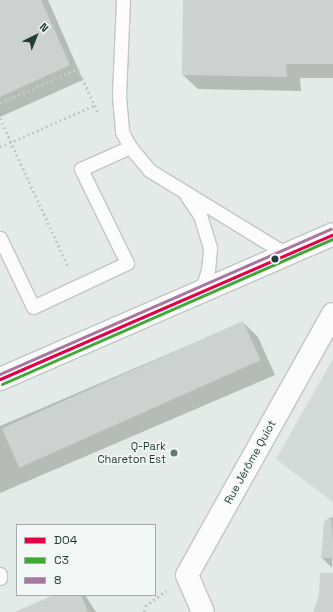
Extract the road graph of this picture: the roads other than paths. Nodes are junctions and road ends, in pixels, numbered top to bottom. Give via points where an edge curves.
1 (123, 0) edge
2 (130, 147) junction
3 (183, 191) junction
4 (333, 234) edge
5 (0, 238) edge
6 (286, 254) junction
7 (201, 291) junction
8 (333, 314) edge
9 (2, 376) edge
10 (0, 574) edge
11 (0, 578) edge
12 (203, 612) edge

1 - 2 lane via 119,96 122,132
2 - 3 lane via 149,170
2 - 5 lane via 81,170 127,263 33,307
3 - 6 lane
3 - 7 lane via 200,214 210,248 208,270
4 - 6 main road
6 - 7 main road
7 - 9 main road
8 - 12 main road, Rue Jérôme Quiot via 187,575
10 - 11 lane

